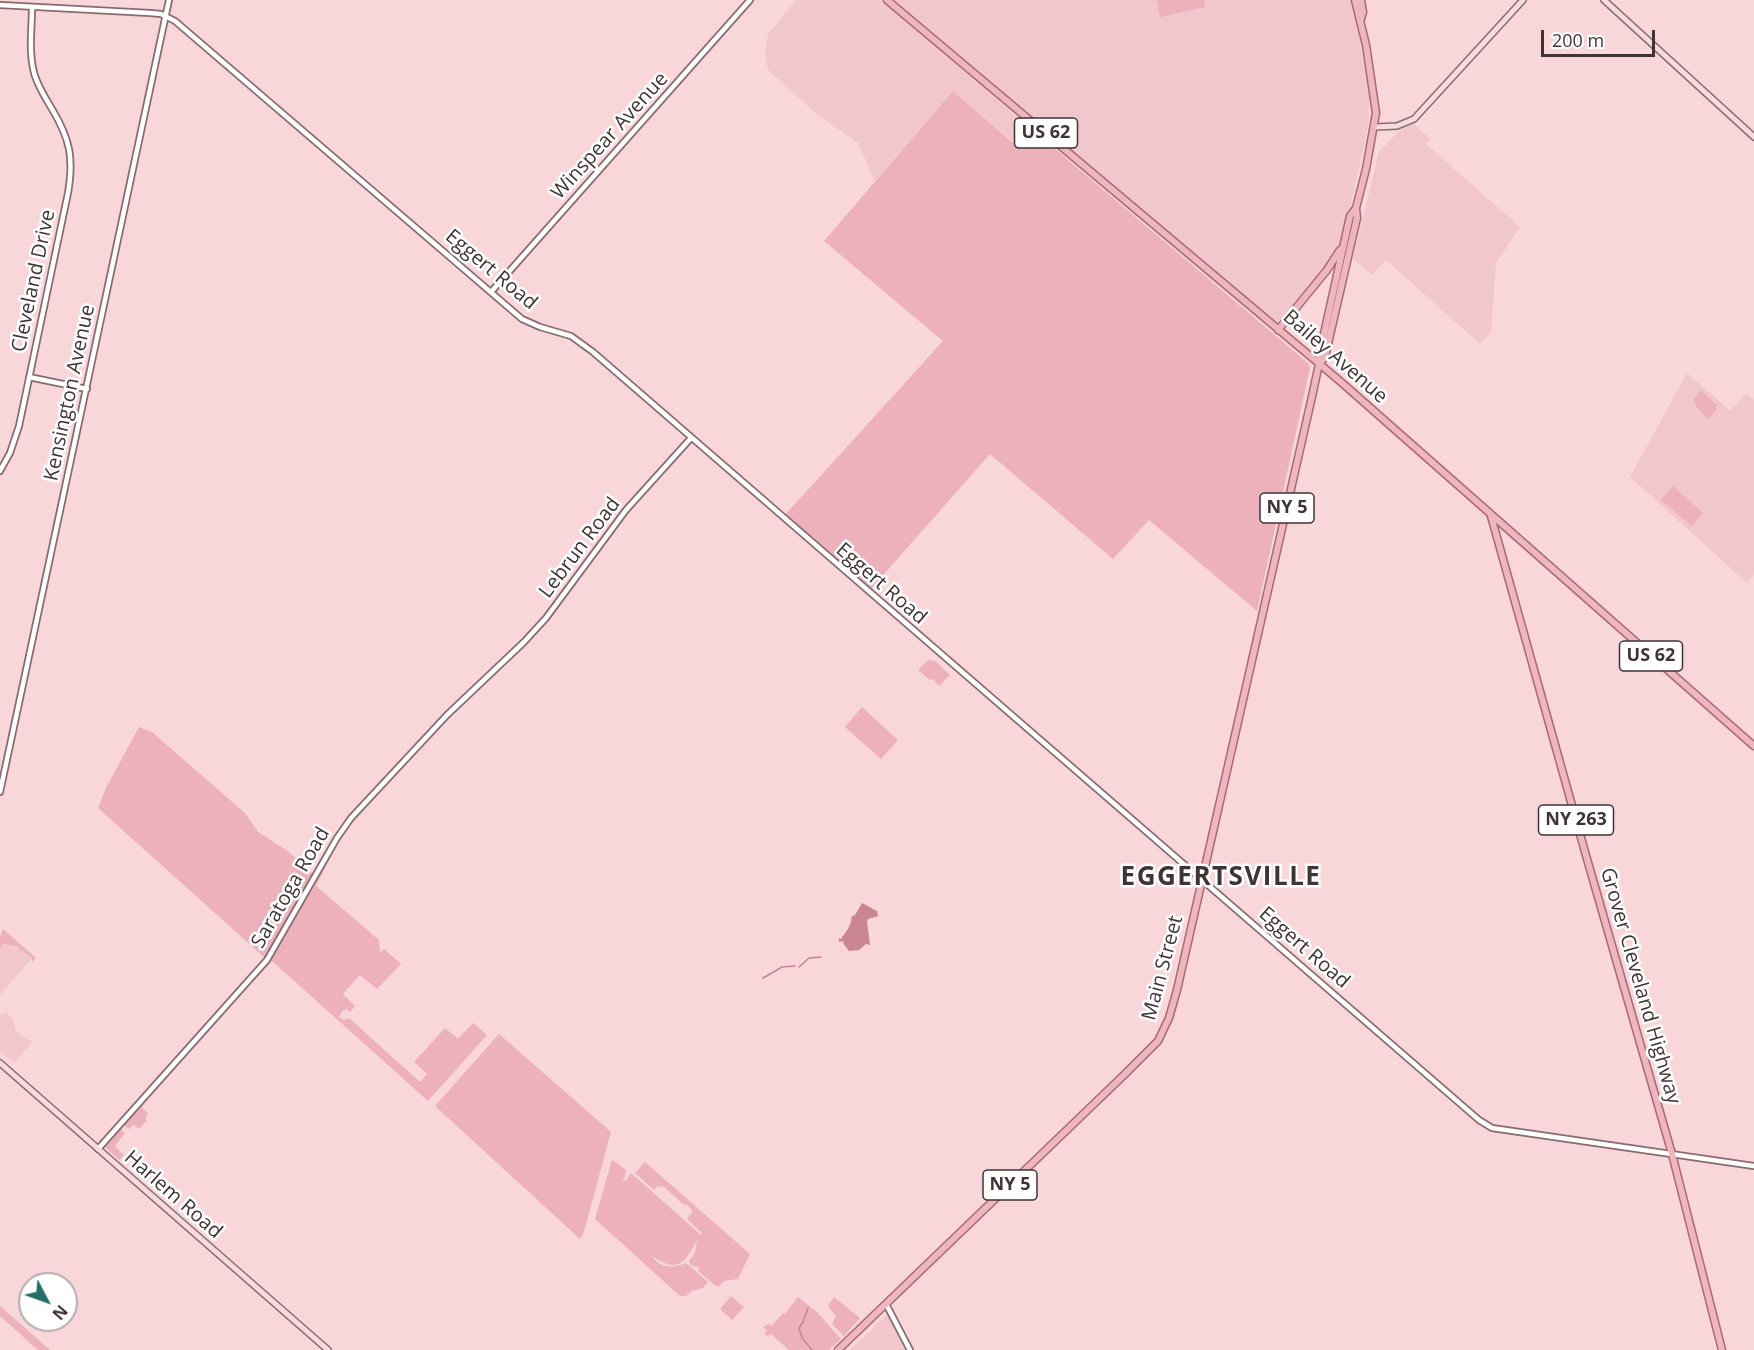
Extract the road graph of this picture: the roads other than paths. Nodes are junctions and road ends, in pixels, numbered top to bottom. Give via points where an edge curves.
1 (169, 0) edge
2 (750, 0) edge
3 (887, 0) edge
4 (1355, 0) edge
5 (1361, 0) edge
6 (1522, 0) edge
7 (1604, 0) edge
8 (0, 5) edge
9 (32, 7) junction
10 (166, 16) junction
11 (1361, 20) junction
12 (1375, 127) junction
13 (1754, 137) edge
14 (1356, 207) junction
15 (1344, 243) junction
16 (491, 292) junction
17 (1278, 330) junction
18 (1319, 364) junction
19 (29, 376) junction
20 (87, 389) junction
21 (691, 438) junction
22 (0, 471) edge
23 (1491, 515) junction
24 (1509, 530) junction
25 (1498, 542) junction
26 (490, 672) joint
27 (1754, 746) edge
28 (0, 792) edge
29 (1202, 880) junction
30 (0, 1063) edge
31 (98, 1149) junction
32 (1672, 1154) junction
33 (1754, 1166) edge
34 (886, 1304) junction
35 (328, 1350) edge
36 (838, 1350) edge
37 (910, 1350) edge
38 (1722, 1350) edge

1 - 10 street, Kensington Avenue
2 - 16 street, Winspear Avenue
3 - 17 main road, Bailey Avenue / US 62
4 - 11 main road, Main Street / NY 5
5 - 11 main road, Main Street / NY 5
6 - 12 main road via 1415,118 1397,126
7 - 13 main road
8 - 9 street, Eggert Road
9 - 10 street, Eggert Road
9 - 19 street, Cleveland Drive via 34,72 65,132 71,175
10 - 16 street, Eggert Road
10 - 20 street, Kensington Avenue
11 - 12 main road, Main Street / NY 5 via 1375,99
12 - 14 main road, Main Street / NY 5
14 - 15 main road, Main Street / NY 5
14 - 18 main road, Main Street / NY 5 via 1357,218 1325,357
15 - 17 main road
15 - 18 main road, Main Street / NY 5
16 - 21 street, Eggert Road via 530,323 581,342
17 - 18 main road, Bailey Avenue / US 62
18 - 23 main road, Bailey Avenue / US 62
18 - 29 main road, Main Street / NY 5
19 - 20 street
19 - 22 street, Cleveland Drive via 16,437
20 - 28 street, Kensington Avenue
21 - 26 street, Lebrun Road via 624,512 546,618
21 - 29 street, Eggert Road
23 - 24 main road, Bailey Avenue / US 62
23 - 25 main road, Grover Cleveland Highway / NY 263
24 - 25 main road via 1501,531
24 - 27 main road, Bailey Avenue / US 62
25 - 32 main road, Grover Cleveland Highway / NY 263
26 - 31 street, Saratoga Road via 347,824 267,960
29 - 32 street, Eggert Road via 1492,1128
29 - 34 main road, Main Street / NY 5 via 1178,990 1158,1041
30 - 31 main road, Harlem Road
31 - 35 main road, Harlem Road
32 - 33 street, Eggert Road
32 - 38 main road, NY 263
34 - 36 main road, Main Street / NY 5
34 - 37 street

